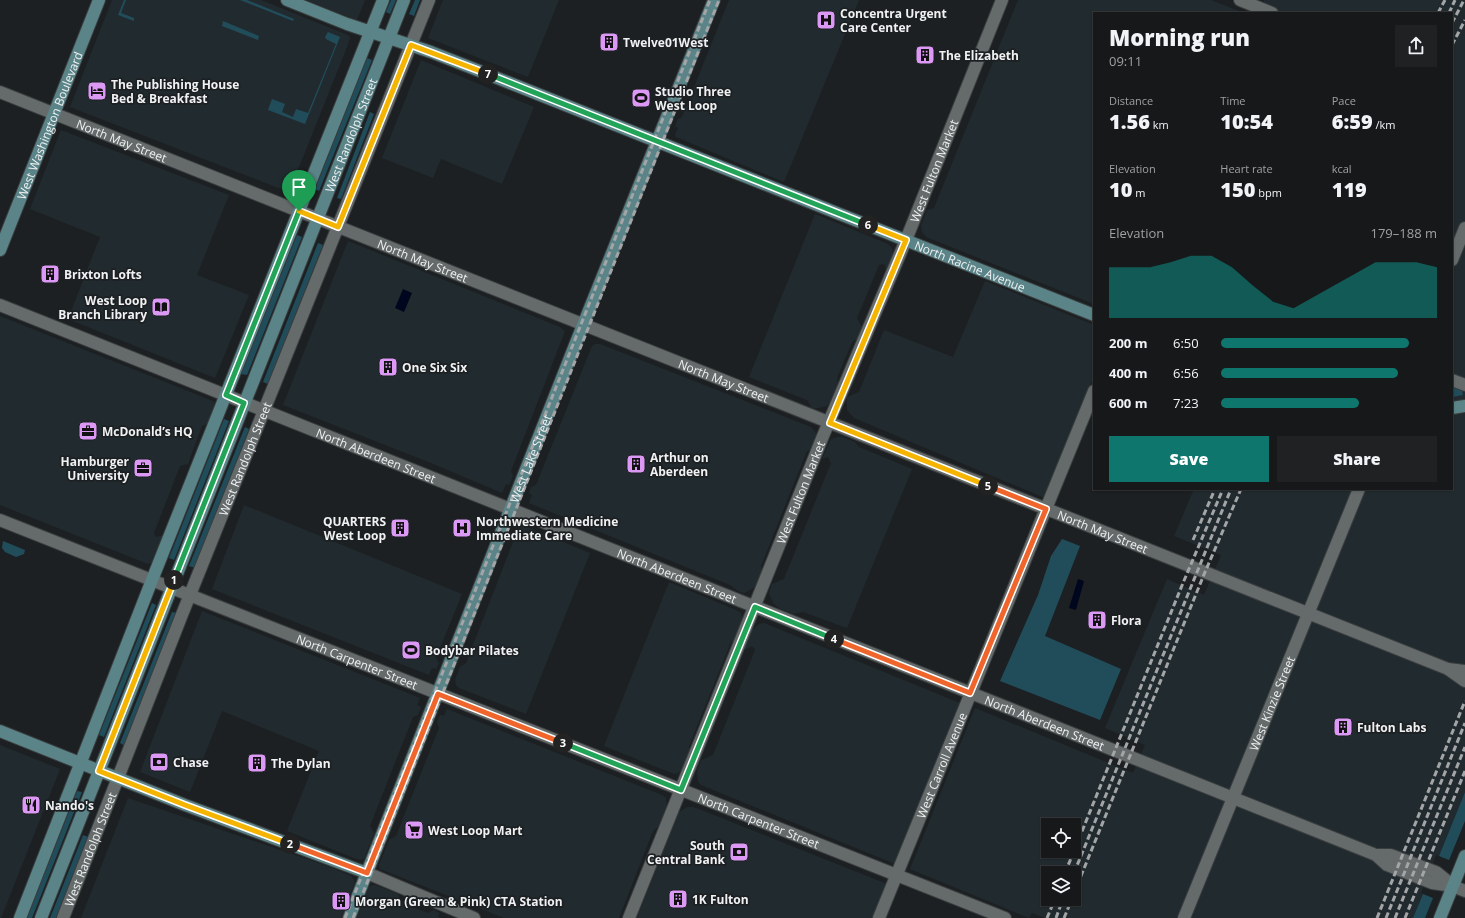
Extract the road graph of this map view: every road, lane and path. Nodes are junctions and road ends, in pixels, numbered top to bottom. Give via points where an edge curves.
1 (99, 0) edge
2 (287, 0) edge
3 (383, 0) edge
4 (404, 0) edge
5 (429, 0) edge
6 (714, 0) edge
7 (1002, 0) edge
8 (1240, 0) edge
9 (1251, 6) edge
10 (1269, 12) edge
11 (370, 32) junction
12 (389, 38) junction
13 (411, 45) junction
14 (0, 92) edge
15 (54, 113) junction
16 (657, 141) junction
17 (299, 211) junction
18 (318, 218) junction
19 (338, 227) junction
20 (1465, 228) edge
21 (906, 240) junction
22 (0, 250) edge
23 (1453, 258) edge
24 (0, 305) edge
25 (1093, 315) edge
26 (584, 325) junction
27 (1453, 380) edge
28 (1465, 385) edge
29 (1093, 393) edge
30 (226, 395) junction
31 (244, 403) junction
32 (1465, 406) edge
33 (1453, 408) edge
34 (264, 411) junction
35 (830, 423) junction
36 (1359, 490) edge
37 (1046, 509) junction
38 (511, 510) junction
39 (0, 520) edge
40 (152, 580) junction
41 (171, 588) junction
42 (190, 596) junction
43 (755, 607) junction
44 (1308, 613) junction
45 (1448, 669) junction
46 (1465, 671) edge
47 (1465, 682) edge
48 (970, 693) junction
49 (438, 694) junction
50 (0, 732) edge
51 (80, 764) junction
52 (99, 771) junction
53 (118, 778) junction
54 (681, 790) junction
55 (1233, 798) junction
56 (1465, 856) edge
57 (367, 873) junction
58 (897, 875) junction
59 (1453, 886) junction
60 (1465, 891) edge
61 (20, 918) edge
62 (41, 918) edge
63 (62, 918) edge
64 (349, 918) edge
65 (474, 918) edge
66 (629, 918) edge
67 (879, 918) edge
68 (1005, 918) edge
69 (1184, 918) edge
70 (1440, 918) edge

1 - 15 street, West Washington Boulevard
2 - 11 street, North Racine Avenue
3 - 11 street, West Randolph Street
4 - 12 street, West Randolph Street
5 - 13 street, West Randolph Street
6 - 16 street, West Lake Street
7 - 21 street, West Fulton Market
8 - 9 street
9 - 10 street
11 - 12 street, North Racine Avenue
11 - 17 street, West Randolph Street
12 - 13 street, North Racine Avenue
12 - 18 street, West Randolph Street
13 - 16 street, North Racine Avenue
13 - 19 street, West Randolph Street
14 - 15 street, North May Street
15 - 17 street, North May Street
15 - 22 street, West Washington Boulevard
16 - 21 street, North Racine Avenue
16 - 26 street, West Lake Street
17 - 18 street, North May Street
17 - 30 street, West Randolph Street
18 - 19 street, North May Street
18 - 31 street, West Randolph Street
19 - 26 street, North May Street
19 - 34 street, West Randolph Street
20 - 23 street
21 - 25 street, North Racine Avenue
21 - 35 street, West Fulton Market
24 - 30 street, North Aberdeen Street
26 - 35 street, North May Street
26 - 38 street, West Lake Street
27 - 28 street
29 - 37 street, West Carroll Avenue
30 - 31 street, North Aberdeen Street
30 - 40 street, West Randolph Street
31 - 34 street, North Aberdeen Street
31 - 41 street, West Randolph Street
32 - 33 street
34 - 38 street, North Aberdeen Street
34 - 42 street, West Randolph Street
35 - 37 street, North May Street
35 - 43 street, West Fulton Market
36 - 44 street, West Kinzie Street
37 - 44 street, North May Street
37 - 48 street, West Carroll Avenue
38 - 43 street, North Aberdeen Street
38 - 49 street, West Lake Street
39 - 40 street, North Carpenter Street
40 - 41 street, North Carpenter Street
40 - 51 street, West Randolph Street
41 - 42 street, North Carpenter Street
41 - 52 street, West Randolph Street
42 - 49 street, North Carpenter Street
42 - 53 street, West Randolph Street
43 - 48 street, North Aberdeen Street
43 - 54 street, West Fulton Market
44 - 45 street, North May Street
44 - 55 street, West Kinzie Street
45 - 46 street, North May Street
45 - 47 street, North May Street
48 - 55 street, North Aberdeen Street
48 - 58 street, West Carroll Avenue
49 - 54 street, North Carpenter Street
49 - 57 street, West Lake Street
50 - 51 street
51 - 52 street
51 - 61 street, West Randolph Street
52 - 53 street
52 - 62 street, West Randolph Street
53 - 57 street
53 - 63 street, West Randolph Street
54 - 58 street, North Carpenter Street
54 - 66 street, West Fulton Market
55 - 59 street, North Aberdeen Street via 1376,855 1391,855 1436,872
55 - 69 street, West Kinzie Street
56 - 59 street
57 - 64 street, West Lake Street
57 - 65 street
58 - 67 street, West Carroll Avenue
58 - 68 street, North Carpenter Street
59 - 60 street, North Aberdeen Street
59 - 70 street

